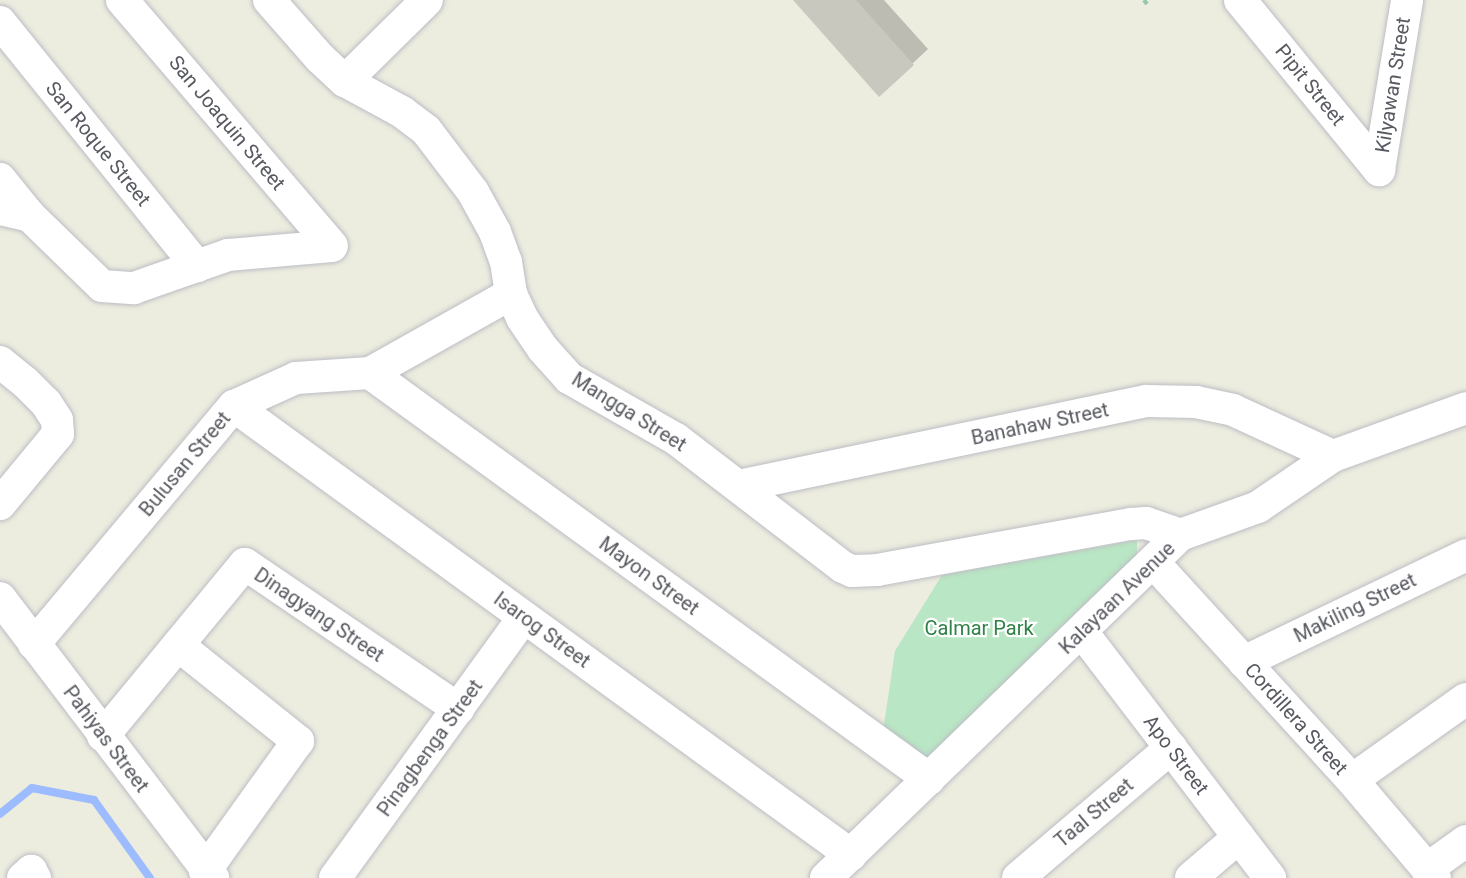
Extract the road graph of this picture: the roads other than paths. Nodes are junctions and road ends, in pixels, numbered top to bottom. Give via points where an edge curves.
1 (122, 0) edge
2 (427, 0) edge
3 (1240, 0) edge
4 (1405, 1) edge
5 (280, 4) edge
6 (0, 22) edge
7 (345, 81) junction
8 (1380, 170) joint
9 (0, 179) edge
10 (0, 210) edge
11 (30, 216) junction
12 (197, 266) junction
13 (511, 294) junction
14 (0, 362) edge
15 (370, 373) junction
16 (234, 406) junction
17 (1466, 408) edge
18 (1333, 456) junction
19 (739, 486) junction
20 (0, 504) edge
21 (1180, 535) junction
22 (1466, 555) edge
23 (1154, 563) junction
24 (0, 598) edge
25 (524, 617) junction
26 (1082, 632) junction
27 (34, 644) junction
28 (178, 645) junction
29 (1244, 662) junction
30 (1466, 699) edge
31 (458, 709) junction
32 (103, 735) junction
33 (1171, 748) junction
34 (929, 779) junction
35 (1352, 780) junction
36 (1239, 837) junction
37 (1466, 841) edge
38 (850, 855) junction
39 (1431, 873) edge
40 (209, 875) edge
41 (23, 878) edge
42 (35, 878) edge
43 (335, 878) edge
44 (826, 878) edge
45 (1018, 878) edge
46 (1191, 878) edge
47 (1270, 878) edge

1 - 12 street, San Joaquin Street via 332,246 228,255
2 - 7 street
3 - 8 street, Pipit Street
4 - 8 street, Kilyawan Street
5 - 7 street, Mangga Street via 320,58
6 - 12 street, San Roque Street
7 - 13 street, Mangga Street via 426,130 473,192 495,232 506,262
9 - 11 street
10 - 11 street
11 - 12 street via 102,286 134,288
13 - 15 street, Bulusan Street
13 - 19 street, Mangga Street via 543,349 569,378 676,439
14 - 20 street via 46,403 57,420 58,434
15 - 16 street, Bulusan Street via 296,378
15 - 34 street, Mayon Street
16 - 25 street, Isarog Street
16 - 27 street, Bulusan Street
17 - 18 street, Kalayaan Avenue
18 - 19 street, Banahaw Street via 1233,410 1196,402 1147,401
18 - 21 street, Kalayaan Avenue via 1258,507
19 - 21 street, Mangga Street via 832,560 852,571 877,570 1131,524 1146,523
21 - 23 street, Kalayaan Avenue
22 - 29 street, Makiling Street
23 - 26 street, Kalayaan Avenue
23 - 29 street, Cordillera Street
24 - 27 street, Pahiyas Street
25 - 31 street, Pinagbenga Street
25 - 38 street, Isarog Street
26 - 33 street, Apo Street
26 - 34 street, Kalayaan Avenue
27 - 32 street, Pahiyas Street
28 - 31 street, Dinagyang Street via 245,564
28 - 32 street, Dinagyang Street
28 - 40 street via 298,741
29 - 35 street, Cordillera Street
30 - 35 street
31 - 43 street, Pinagbenga Street
32 - 40 street, Pahiyas Street
33 - 36 street, Apo Street
33 - 45 street, Taal Street
34 - 38 street, Kalayaan Avenue
35 - 39 street, Cordillera Street
36 - 46 street
36 - 47 street, Apo Street
37 - 39 street
38 - 44 street, Kalayaan Avenue
41 - 42 street via 31,871

